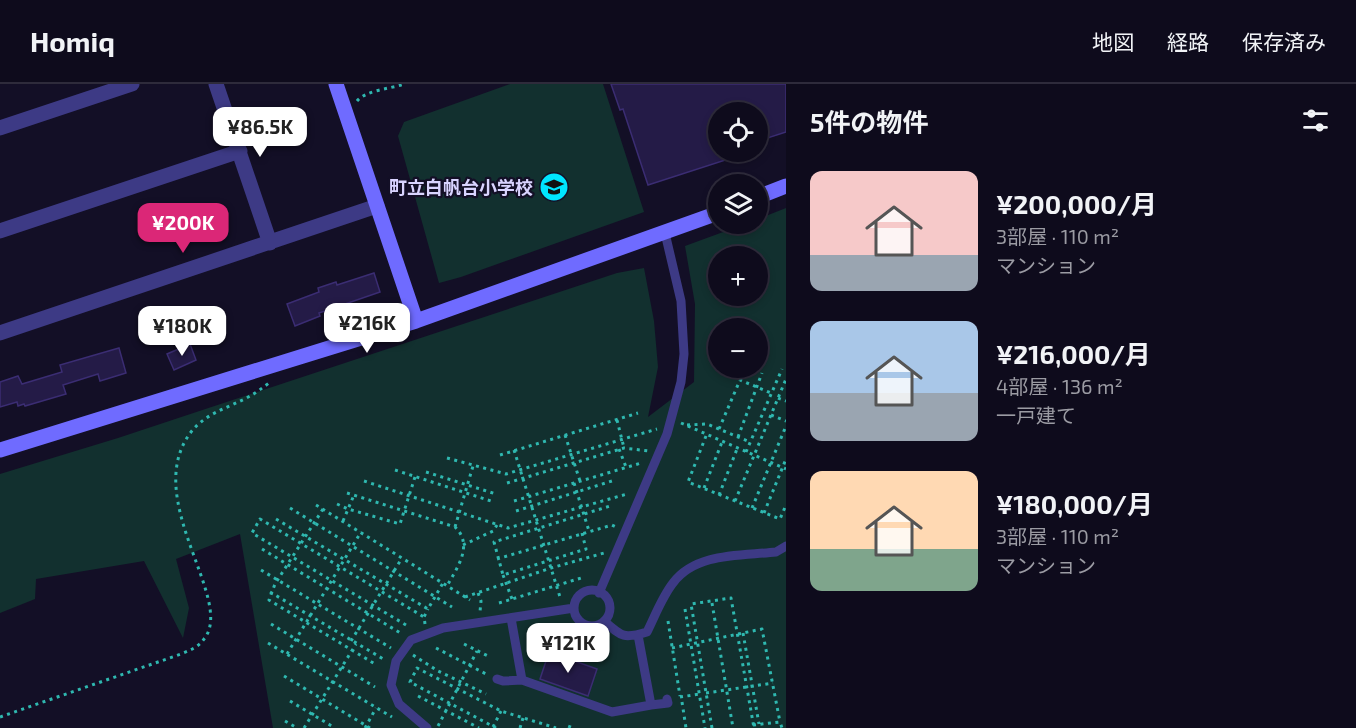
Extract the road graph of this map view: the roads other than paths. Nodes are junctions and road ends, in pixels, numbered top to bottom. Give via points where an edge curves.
1 (132, 84) edge
2 (216, 84) edge
3 (336, 84) edge
4 (0, 128) edge
5 (240, 151) junction
6 (786, 186) edge
7 (768, 193) edge
8 (376, 206) junction
9 (708, 217) edge
10 (0, 231) edge
11 (665, 233) junction
12 (270, 243) junction
13 (416, 321) junction
14 (0, 333) edge
15 (0, 450) edge
16 (786, 546) edge
17 (599, 592) junction
18 (574, 608) junction
19 (511, 618) junction
20 (604, 621) junction
21 (638, 635) junction
22 (497, 679) road end
23 (522, 680) junction
24 (667, 699) dead end
25 (651, 705) junction
26 (427, 728) edge

1 - 4 street
2 - 5 street
3 - 8 street
5 - 10 street
5 - 12 street
6 - 7 street
8 - 12 street
8 - 13 street
9 - 11 street
11 - 13 street
11 - 17 lane via 681,301 681,382 668,434
12 - 14 street
13 - 15 street
16 - 21 lane via 776,552 714,559 693,566 674,581 647,632
17 - 18 lane via 583,593
17 - 20 lane via 610,606
18 - 19 lane
18 - 20 lane via 583,623 594,626
19 - 23 lane
19 - 26 lane via 443,628 411,640 402,651 391,685 399,704
20 - 21 lane via 620,635
21 - 25 lane
22 - 23 lane
23 - 25 lane via 612,712
24 - 25 lane via 668,704

